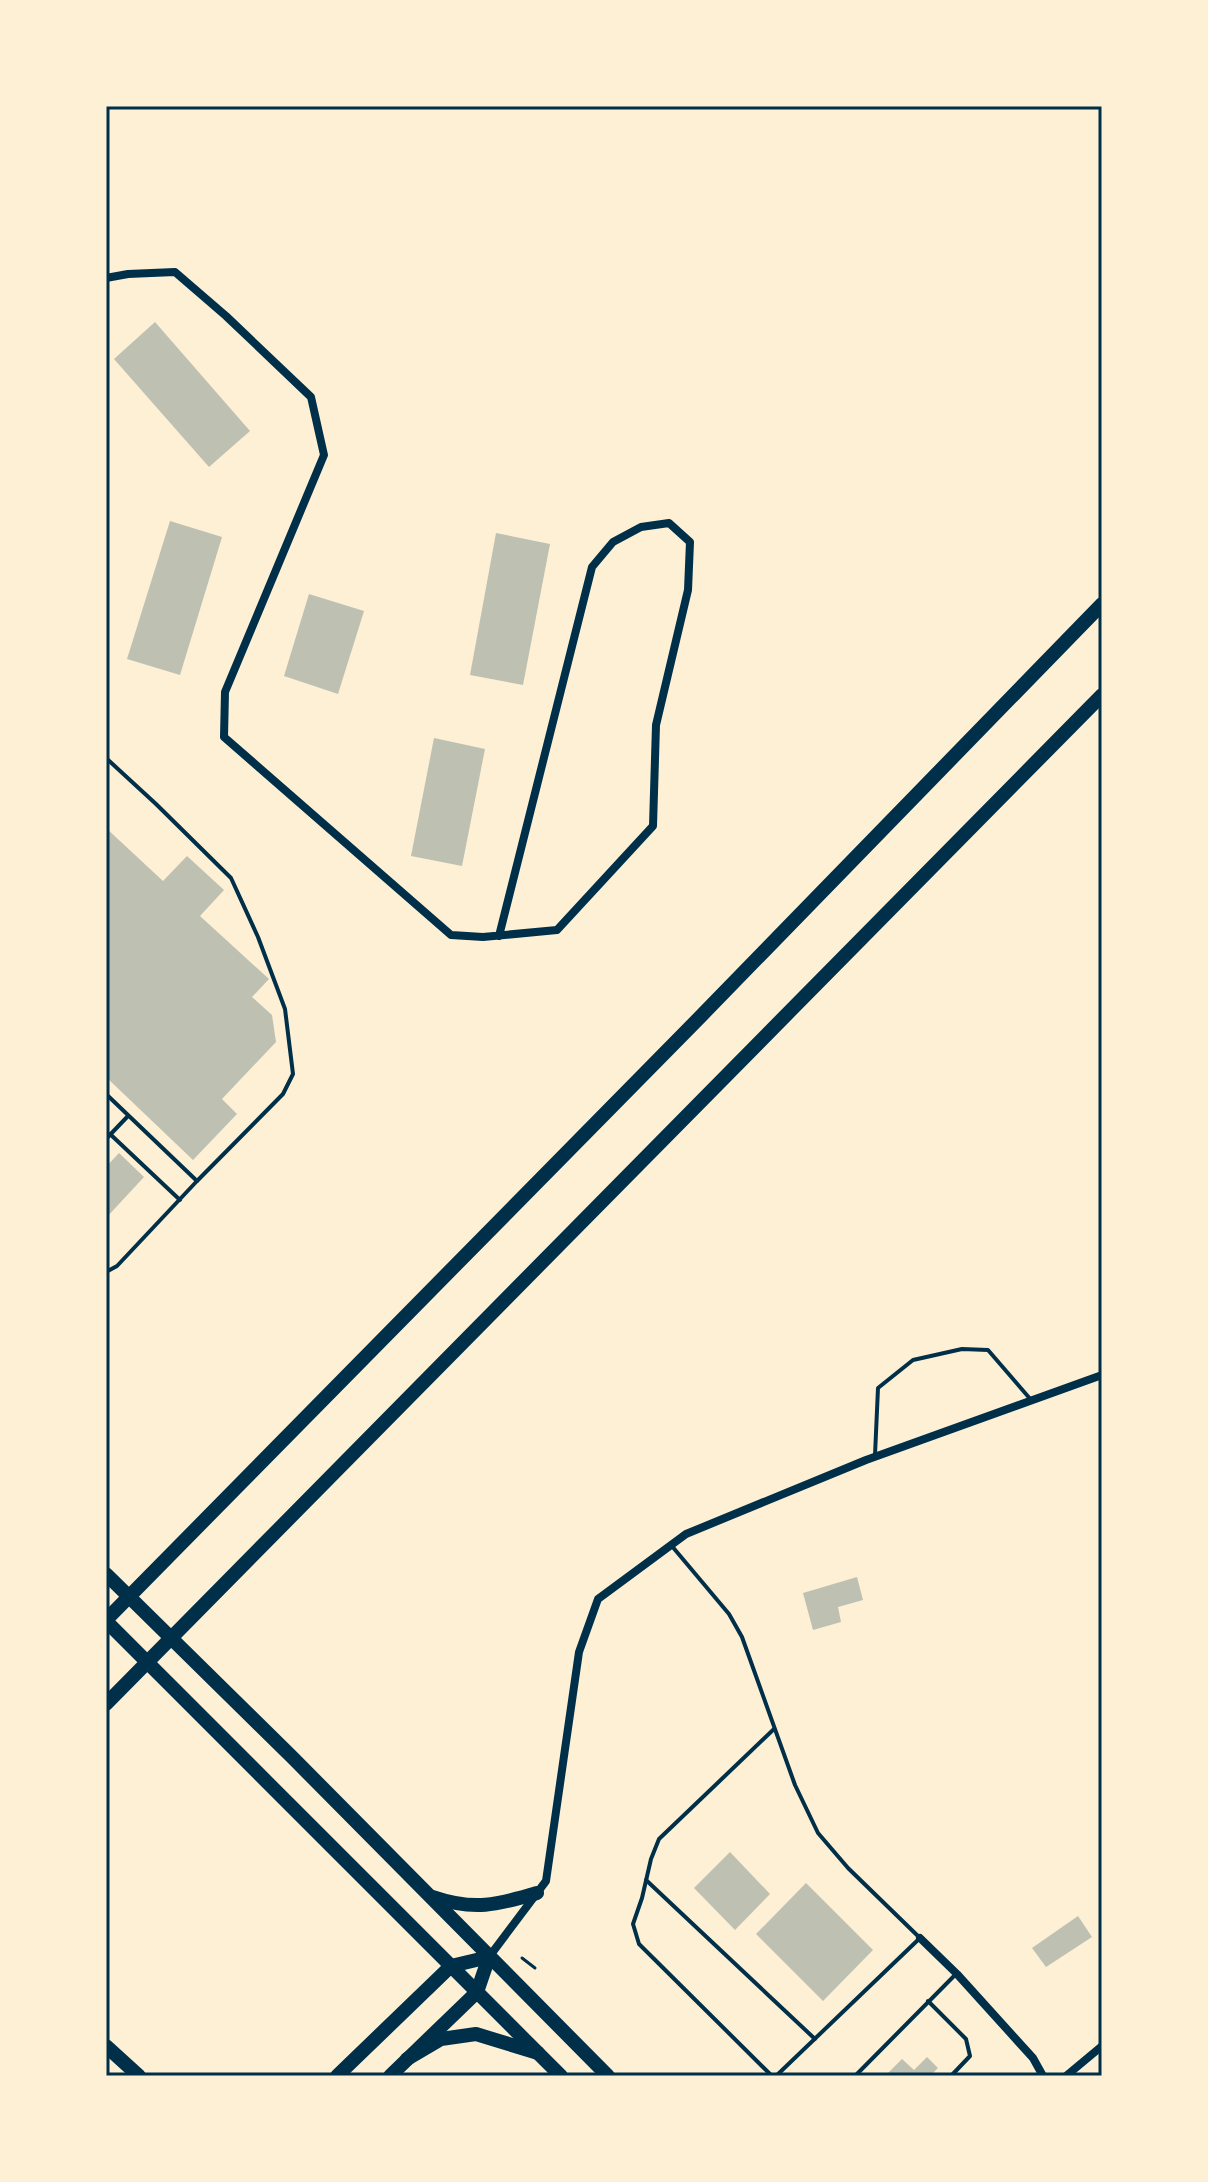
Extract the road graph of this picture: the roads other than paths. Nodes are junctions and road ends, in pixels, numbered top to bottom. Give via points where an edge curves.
1 (106, 278) edge
2 (1102, 604) edge
3 (1102, 695) edge
4 (106, 758) edge
5 (499, 936) junction
6 (107, 1097) edge
7 (128, 1116) junction
8 (108, 1136) edge
9 (197, 1181) junction
10 (180, 1200) junction
11 (106, 1272) edge
12 (1102, 1375) edge
13 (1032, 1401) junction
14 (875, 1457) junction
15 (671, 1545) junction
16 (106, 1574) edge
17 (106, 1620) edge
18 (106, 1704) edge
19 (774, 1729) junction
20 (646, 1880) junction
21 (537, 1893) junction
22 (429, 1896) junction
23 (920, 1938) junction
24 (489, 1957) junction
25 (451, 1966) junction
26 (957, 1974) junction
27 (477, 1992) junction
28 (928, 2001) junction
29 (815, 2039) junction
30 (106, 2046) edge
31 (1102, 2046) edge
32 (538, 2053) junction
33 (407, 2059) junction
34 (139, 2076) edge
35 (337, 2076) edge
36 (390, 2076) edge
37 (561, 2076) edge
38 (608, 2076) edge
39 (774, 2076) edge
40 (855, 2076) edge
41 (951, 2076) edge
42 (1043, 2076) edge
43 (1066, 2076) edge

1 - 5 street via 175,272 311,397 324,455 225,692 224,737 451,935
2 - 17 main road
3 - 18 main road
4 - 9 lane via 231,878 285,1009 293,1074 283,1094
5 - 5 street via 557,930 653,826 656,725 688,590 690,542 669,523 641,527 613,542 592,567
6 - 7 lane
7 - 8 lane
7 - 9 lane
8 - 10 lane
9 - 10 lane
10 - 11 lane
12 - 13 street
13 - 14 street
13 - 14 lane via 988,1350 962,1349 913,1360 878,1388
14 - 15 street via 686,1534
15 - 19 lane via 742,1637
15 - 21 street via 598,1599 579,1652 546,1881
16 - 22 main road
17 - 25 main road
19 - 20 lane via 659,1839
19 - 23 lane via 818,1833
20 - 29 lane
20 - 39 lane via 633,1924 639,1944
21 - 22 main road via 497,1905 456,1905
21 - 24 street
22 - 24 main road
23 - 26 street
23 - 29 lane
24 - 25 main road
24 - 27 main road
24 - 38 main road
25 - 27 main road
25 - 35 main road
26 - 28 lane
26 - 42 street
27 - 32 main road
27 - 33 main road
28 - 40 lane
28 - 41 lane via 966,2039 970,2056
29 - 39 lane
30 - 34 main road
31 - 43 street
32 - 33 main road via 476,2034 441,2039
32 - 37 main road
33 - 36 main road

